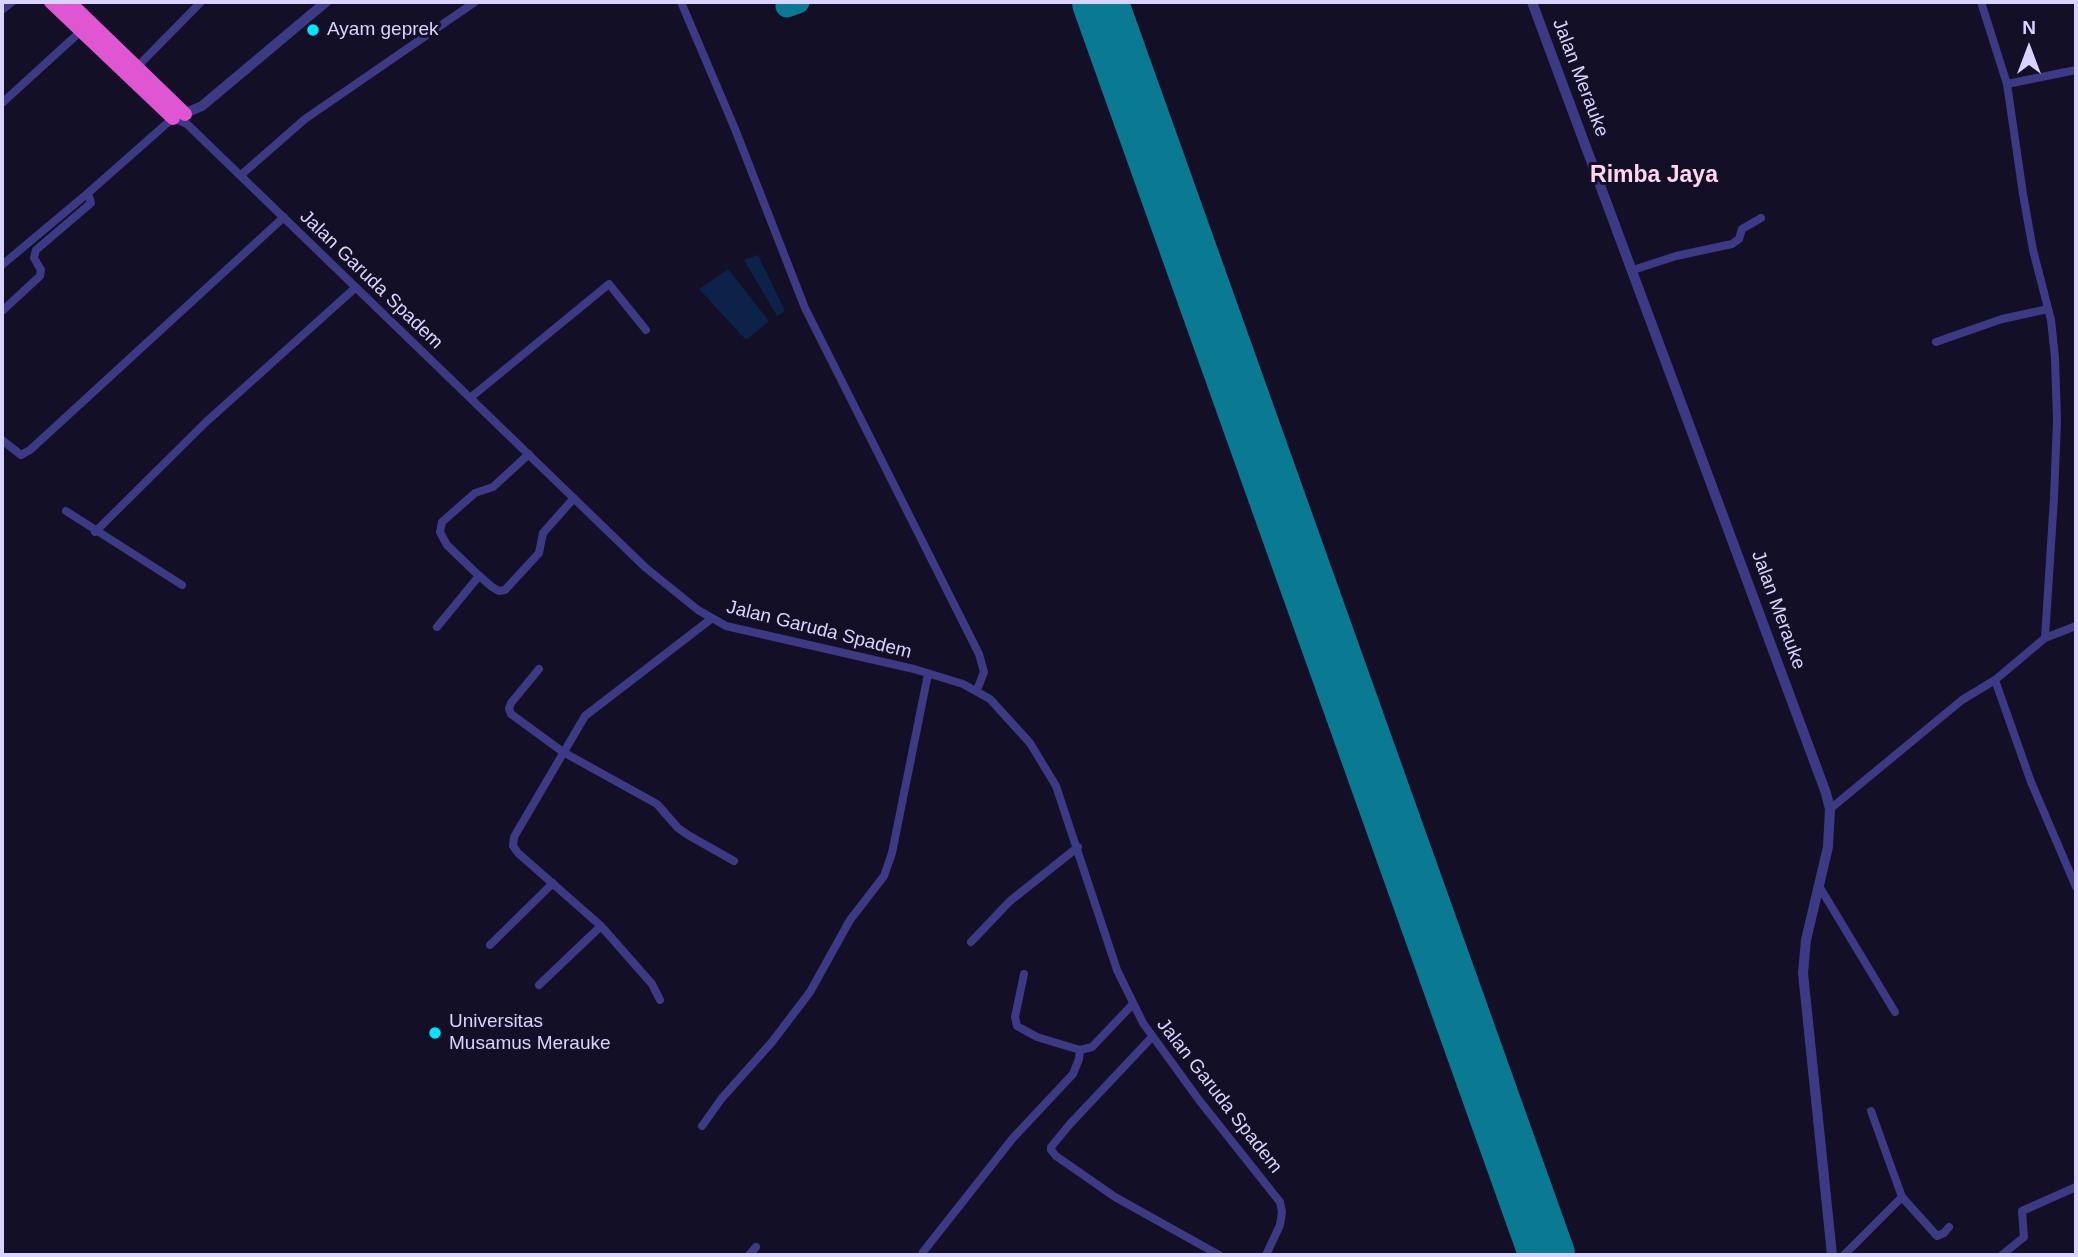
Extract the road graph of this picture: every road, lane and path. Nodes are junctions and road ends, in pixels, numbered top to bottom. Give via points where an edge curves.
1 (12, 2) edge
2 (51, 2) edge
3 (201, 2) edge
4 (326, 2) edge
5 (475, 2) edge
6 (681, 2) edge
7 (1532, 2) edge
8 (1981, 2) edge
9 (74, 3) edge
10 (2, 10) edge
11 (81, 31) junction
12 (136, 68) junction
13 (2076, 70) edge
14 (2007, 84) junction
15 (2, 103) edge
16 (181, 118) junction
17 (241, 175) junction
18 (88, 193) junction
19 (284, 217) junction
20 (1761, 218) dead end
21 (2, 265) edge
22 (1633, 270) junction
23 (355, 288) junction
24 (2048, 309) junction
25 (2, 311) edge
26 (646, 330) dead end
27 (1936, 342) dead end
28 (470, 398) junction
29 (2, 440) edge
30 (529, 454) junction
31 (574, 498) junction
32 (66, 511) dead end
33 (95, 532) junction
34 (479, 576) junction
35 (182, 585) dead end
36 (711, 619) junction
37 (437, 626) dead end
38 (2076, 626) edge
39 (2045, 638) junction
40 (538, 669) dead end
41 (928, 674) junction
42 (1995, 680) junction
43 (977, 690) junction
44 (563, 752) junction
45 (1830, 809) junction
46 (1077, 847) junction
47 (734, 862) dead end
48 (553, 883) junction
49 (1818, 886) junction
50 (2076, 887) edge
51 (601, 926) junction
52 (971, 943) dead end
53 (490, 945) dead end
54 (1024, 974) dead end
55 (539, 985) dead end
56 (660, 1000) dead end
57 (1133, 1004) junction
58 (1895, 1012) dead end
59 (1153, 1037) junction
60 (1080, 1050) junction
61 (1871, 1111) dead end
62 (702, 1126) dead end
63 (2076, 1187) edge
64 (1902, 1196) junction
65 (1949, 1227) dead end
66 (756, 1247) dead end
67 (923, 1252) dead end
68 (749, 1255) edge
69 (1219, 1255) edge
70 (1266, 1255) edge
71 (1832, 1255) edge
72 (1844, 1255) edge
73 (2002, 1255) edge

1 - 10 street
2 - 11 highway
3 - 12 street
4 - 16 street via 202,106
5 - 17 street via 305,118
6 - 43 street via 805,308 979,654 984,672
7 - 22 street, Jalan Merauke
8 - 14 street
9 - 12 highway
11 - 15 street
11 - 16 highway
12 - 16 highway
13 - 14 street
14 - 24 street via 2029,226
16 - 17 street, Jalan Garuda Spadem
16 - 18 street
17 - 19 street, Jalan Garuda Spadem
18 - 21 street
18 - 25 street via 91,203 36,250 40,276
19 - 23 street, Jalan Garuda Spadem
19 - 29 street via 26,454 18,454
20 - 22 street via 1742,229 1732,244
22 - 45 street, Jalan Merauke
23 - 28 street, Jalan Garuda Spadem
23 - 33 street via 205,423
24 - 27 street
24 - 39 street via 2057,420
26 - 28 street via 609,284
28 - 30 street, Jalan Garuda Spadem
30 - 31 street, Jalan Garuda Spadem
30 - 34 street via 494,487 475,493 442,523 440,532 447,545
31 - 34 street via 543,533 539,553 505,590 499,591
31 - 36 street, Jalan Garuda Spadem via 646,568
32 - 33 street
33 - 35 street
34 - 37 street
36 - 41 street, Jalan Garuda Spadem
36 - 44 street via 595,707
38 - 39 street
39 - 42 street
40 - 44 street via 509,711
41 - 43 street, Jalan Garuda Spadem
41 - 62 street via 884,876 850,920 810,992
42 - 45 street via 1962,701
42 - 50 street via 2031,782
43 - 46 street, Jalan Garuda Spadem via 1004,713 1041,759 1056,786
44 - 47 street via 657,804 678,828
44 - 48 street via 513,842 517,853
45 - 49 street, Jalan Merauke via 1828,847
46 - 52 street via 1010,901
46 - 57 street, Jalan Garuda Spadem via 1109,949
48 - 51 street
48 - 53 street
49 - 58 street
49 - 71 street, Jalan Merauke via 1803,973
51 - 55 street
51 - 56 street via 652,984
54 - 60 street via 1017,1026
57 - 59 street, Jalan Garuda Spadem
57 - 60 street via 1093,1046
59 - 69 street via 1051,1150 1115,1197
59 - 70 street, Jalan Garuda Spadem via 1280,1202 1280,1225
60 - 67 street via 1073,1074 1013,1138
61 - 64 street
63 - 73 street via 2022,1211 2024,1237
64 - 65 street via 1937,1236
64 - 72 street
66 - 68 street

